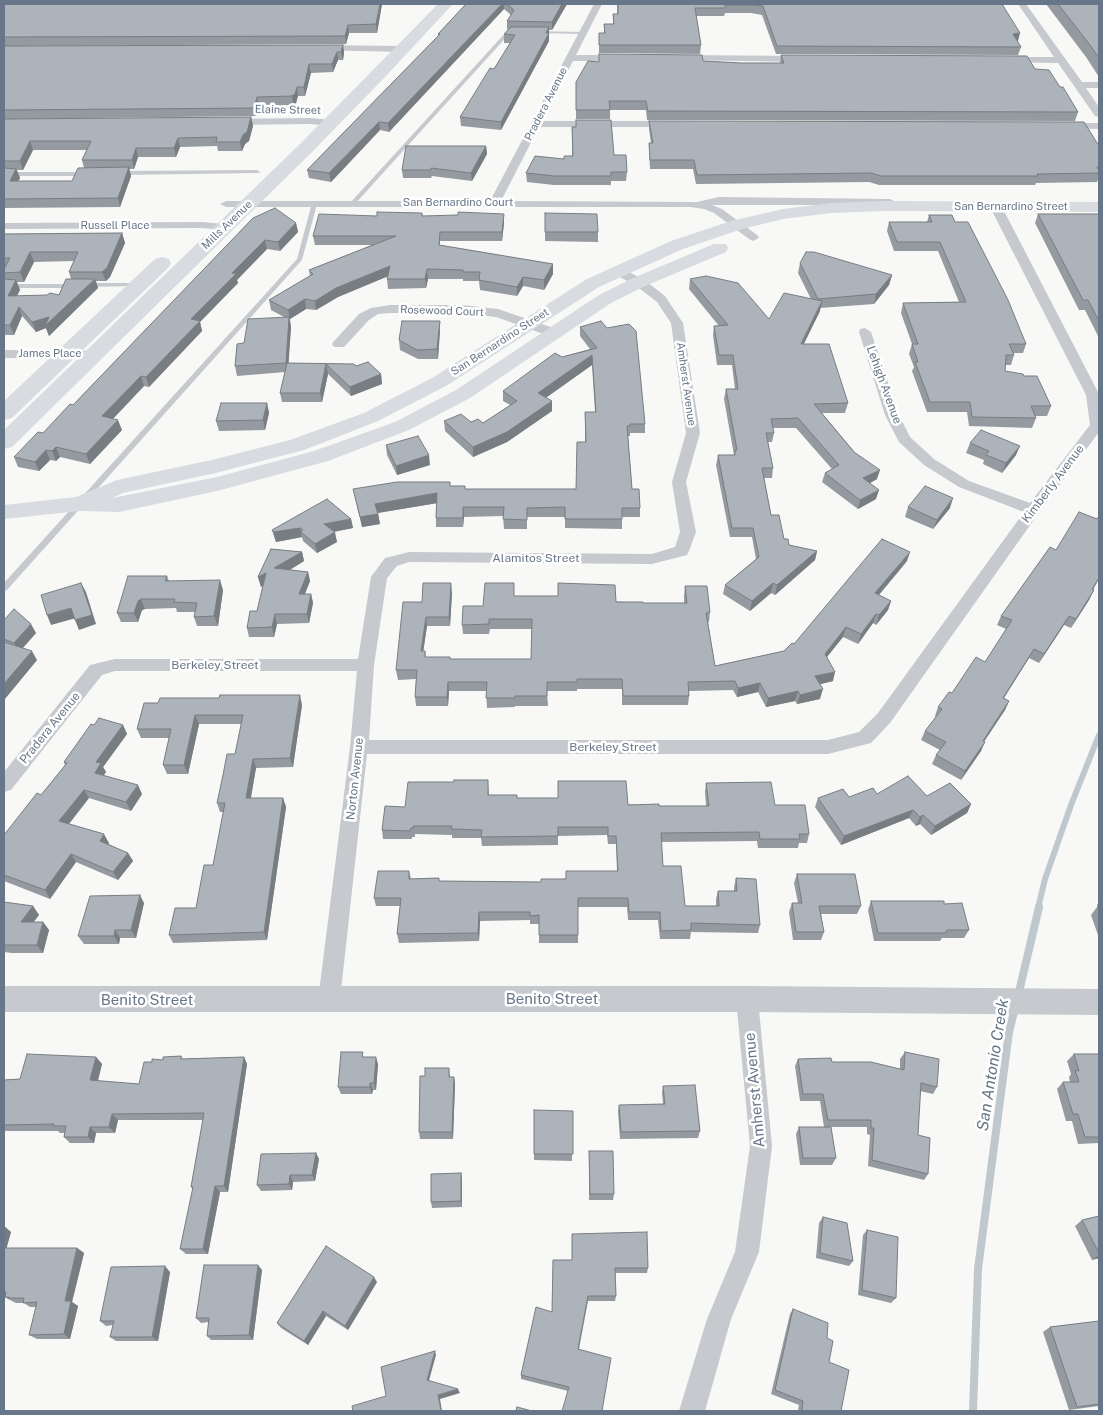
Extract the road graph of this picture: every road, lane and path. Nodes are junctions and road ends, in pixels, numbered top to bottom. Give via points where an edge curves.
1 (446, 4) edge
2 (598, 4) edge
3 (1022, 4) edge
4 (518, 32) edge
5 (527, 32) edge
6 (583, 32) junction
7 (398, 42) junction
8 (313, 48) edge
9 (383, 48) junction
10 (570, 58) junction
11 (629, 58) edge
12 (668, 58) edge
13 (816, 59) edge
14 (993, 60) edge
15 (1062, 60) junction
16 (371, 61) dead end
17 (1099, 84) edge
18 (1078, 85) junction
19 (324, 108) dead end
20 (1099, 114) edge
21 (310, 121) junction
22 (221, 122) edge
23 (331, 123) junction
24 (537, 124) junction
25 (685, 124) edge
26 (1050, 126) edge
27 (1099, 126) edge
28 (297, 134) dead end
29 (271, 159) dead end
30 (257, 172) junction
31 (111, 173) edge
32 (4, 174) edge
33 (91, 174) edge
34 (494, 203) junction
35 (226, 204) junction
36 (250, 204) junction
37 (314, 204) junction
38 (352, 204) junction
39 (690, 204) junction
40 (923, 207) junction
41 (996, 207) junction
42 (1099, 207) edge
43 (202, 225) junction
44 (737, 225) junction
45 (4, 226) edge
46 (225, 227) junction
47 (752, 237) junction
48 (618, 271) junction
49 (639, 282) junction
50 (139, 285) junction
51 (4, 286) edge
52 (529, 324) junction
53 (865, 332) dead end
54 (554, 333) junction
55 (340, 344) dead end
56 (4, 354) edge
57 (67, 354) junction
58 (95, 355) junction
59 (4, 413) edge
60 (4, 442) edge
61 (80, 504) junction
62 (1033, 510) junction
63 (4, 512) edge
64 (681, 551) joint
65 (391, 562) joint
66 (4, 588) edge
67 (366, 665) junction
68 (96, 670) joint
69 (866, 738) joint
70 (359, 747) junction
71 (4, 785) edge
72 (747, 999) junction
73 (4, 1000) edge
74 (329, 1000) junction
75 (1099, 1002) edge
76 (692, 1411) edge

1 - 7 main road, Mills Avenue
2 - 6 street, Pradera Avenue
3 - 15 street
4 - 38 lane via 509,32
5 - 6 lane
6 - 10 street, Pradera Avenue
7 - 9 main road, Mills Avenue
7 - 23 main road, Mills Avenue via 380,74
8 - 9 street
9 - 16 main road, Mills Avenue
10 - 11 street
10 - 24 street, Pradera Avenue
12 - 13 street
14 - 15 street
15 - 18 street
17 - 18 street
18 - 20 street
19 - 21 main road
21 - 22 street, Elaine Street
21 - 23 street, Elaine Street
21 - 28 main road
23 - 36 main road, Mills Avenue
24 - 25 street
24 - 34 street, Pradera Avenue
26 - 27 street
29 - 30 main road, Mills Avenue
30 - 31 lane
30 - 35 main road, Mills Avenue
32 - 33 lane
34 - 38 street, San Bernardino Court
34 - 39 street, San Bernardino Court
35 - 36 street, San Bernardino Court
35 - 43 main road, Mills Avenue
36 - 37 street, San Bernardino Court
36 - 46 main road, Mills Avenue
37 - 38 street, San Bernardino Court
37 - 61 lane via 300,259
39 - 40 street, San Bernardino Court via 719,200 834,200 895,202
39 - 44 street, San Bernardino Court via 718,211
40 - 41 main road, San Bernardino Street
40 - 44 main road, San Bernardino Street via 831,208
40 - 47 main road, San Bernardino Street via 902,213 794,227
41 - 42 main road, San Bernardino Street
41 - 62 street, Kimberly Avenue via 1093,396 1097,425
43 - 45 street, Russell Place
43 - 46 street, Russell Place
43 - 50 main road, Mills Avenue
44 - 47 street, San Bernardino Court
44 - 48 main road, San Bernardino Street via 677,245
46 - 58 main road, Mills Avenue
47 - 49 main road, San Bernardino Street via 705,253
48 - 49 street, Amherst Avenue
48 - 52 main road, San Bernardino Street via 566,298
49 - 54 main road, San Bernardino Street via 605,299
49 - 64 street, Amherst Avenue via 661,299 677,323 692,417 693,433 679,482 688,532
50 - 51 lane
50 - 57 main road, Mills Avenue
52 - 54 street, Rosewood Court
52 - 55 street, Rosewood Court via 498,313 481,311 390,309 364,317
52 - 61 main road, San Bernardino Street via 439,382 371,417 297,445 117,487
53 - 62 street, Lehigh Avenue via 892,415 904,439 929,462 964,484
54 - 61 main road, San Bernardino Street via 463,394 402,426 320,456 217,484 119,505
56 - 57 street, James Place
57 - 58 street, James Place
57 - 59 main road, Mills Avenue
58 - 60 main road, Mills Avenue
61 - 63 main road, San Bernardino Street
61 - 66 lane
62 - 69 street, Kimberly Avenue via 884,718
64 - 65 street, Alamitos Street via 652,559 409,557
65 - 67 street, Norton Avenue via 380,577
67 - 68 street, Berkeley Street via 115,665
67 - 70 street, Norton Avenue
68 - 71 street, Pradera Avenue
69 - 70 street, Berkeley Street via 828,747
70 - 74 street, Norton Avenue
72 - 74 street, Benito Street
72 - 75 street, Benito Street
72 - 76 street, Amherst Avenue via 761,1146 750,1233 747,1252 718,1319
73 - 74 street, Benito Street

